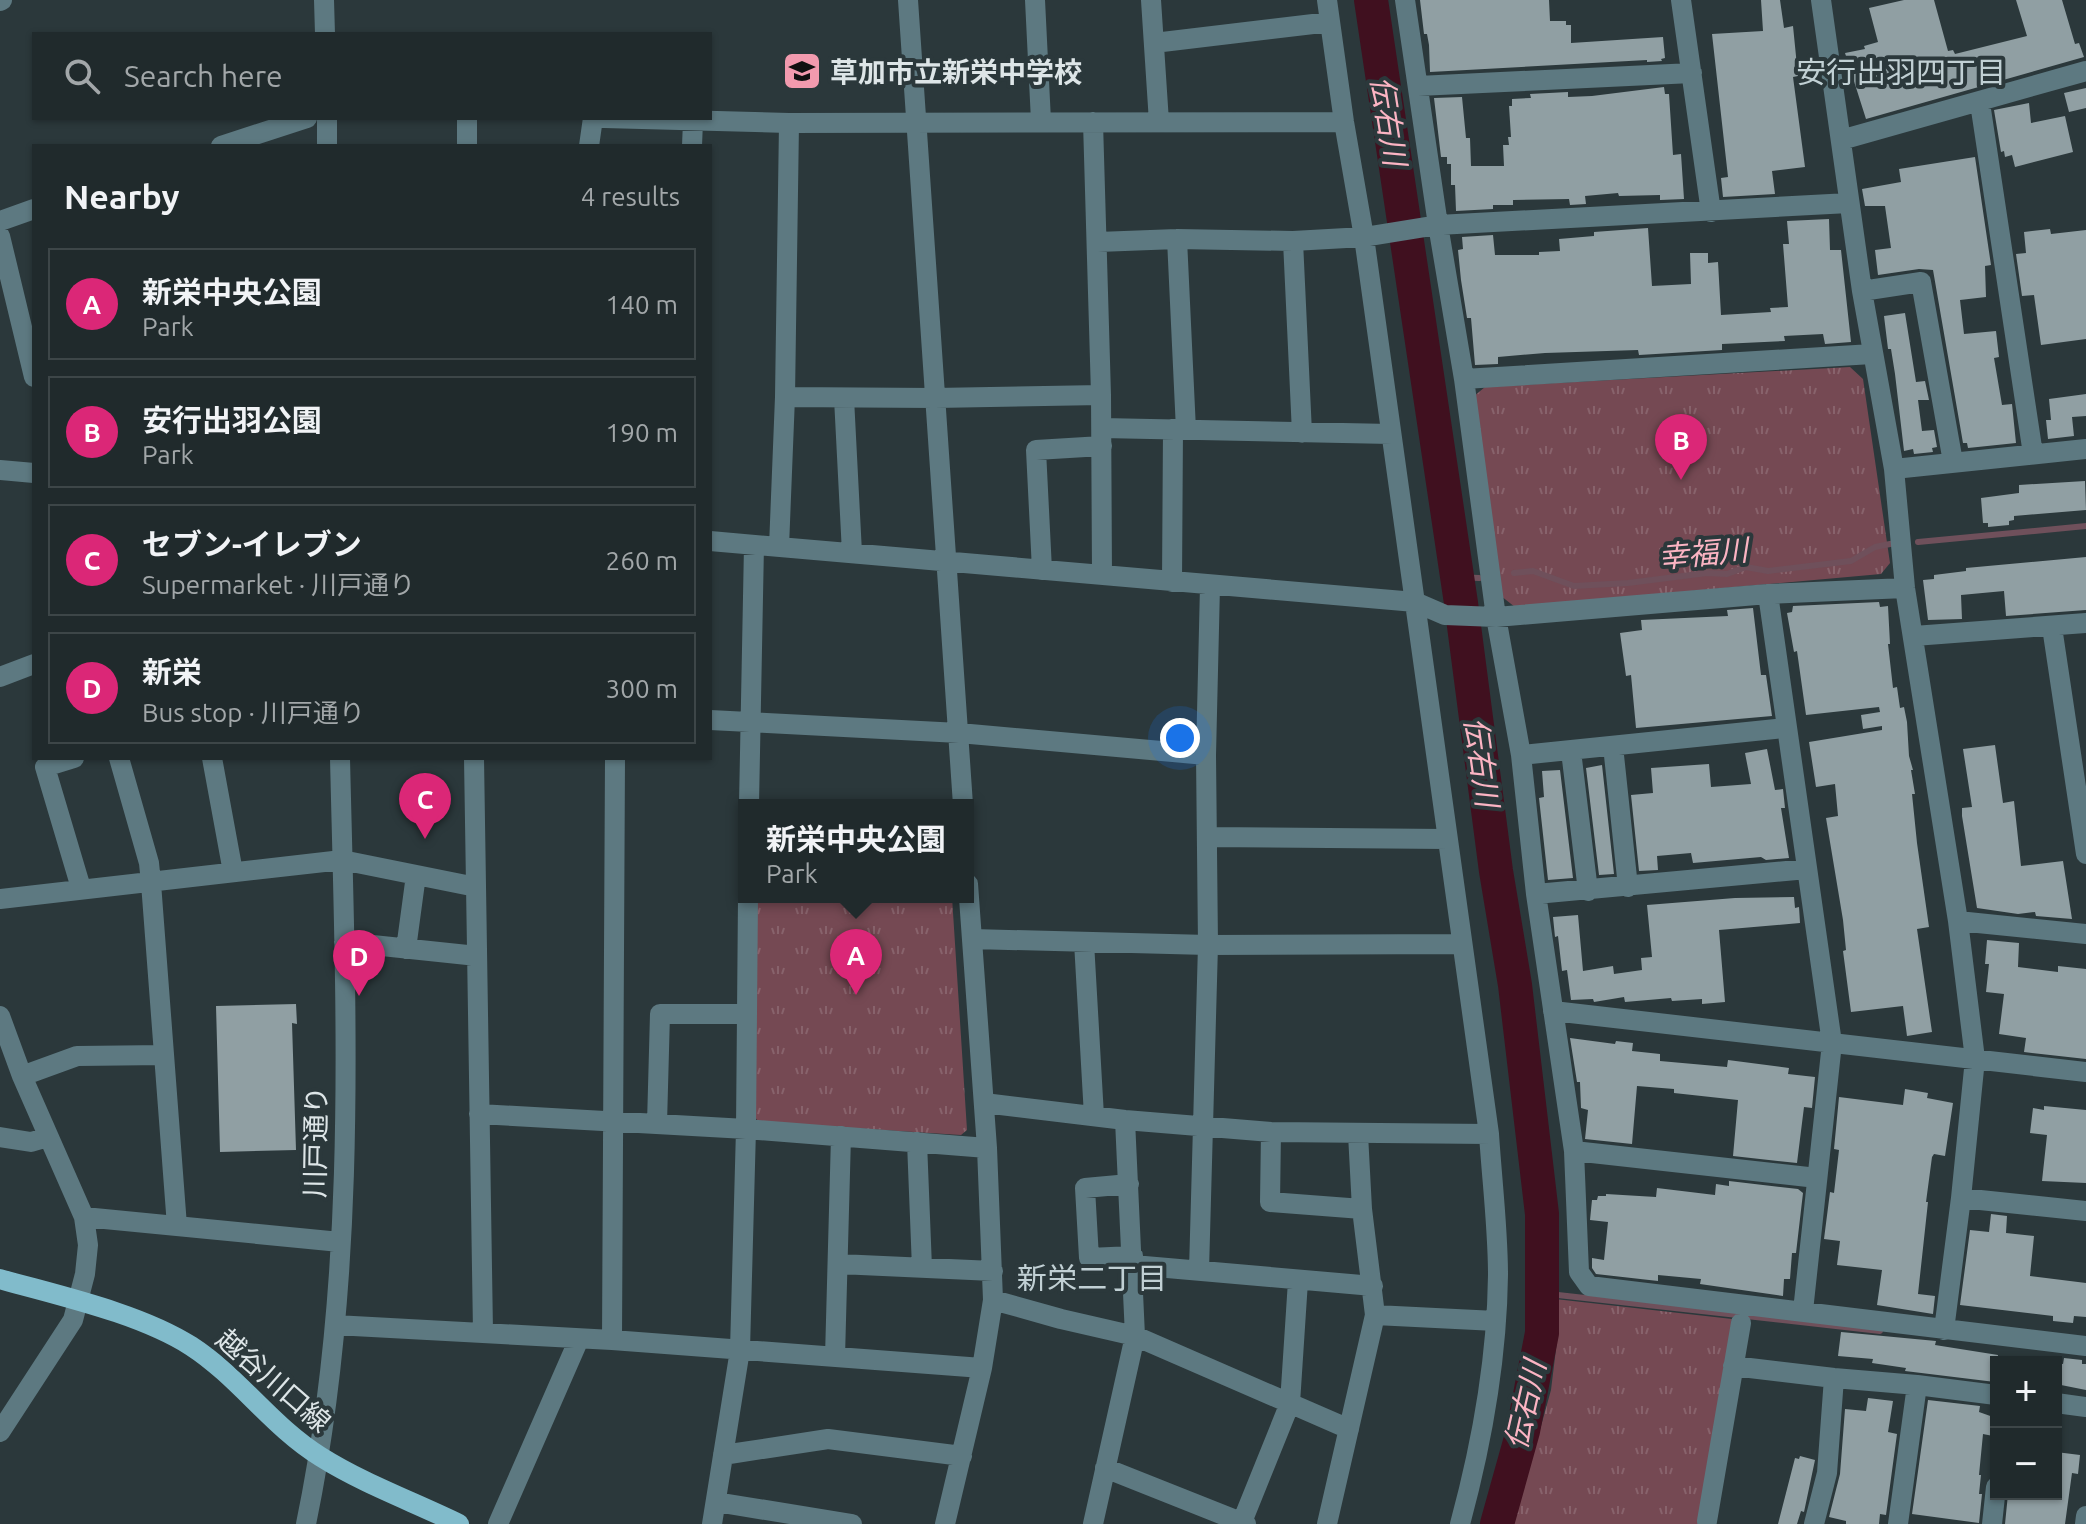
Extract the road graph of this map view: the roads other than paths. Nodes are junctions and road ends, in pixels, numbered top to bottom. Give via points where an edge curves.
1 (324, 0) edge
2 (908, 0) edge
3 (1035, 0) edge
4 (1151, 0) edge
5 (1327, 0) edge
6 (1405, 0) edge
7 (1681, 0) edge
8 (1821, 0) edge
9 (1330, 22) junction
10 (325, 32) edge
11 (1154, 43) junction
12 (2086, 71) edge
13 (1692, 73) junction
14 (1418, 86) junction
15 (1980, 103) junction
16 (301, 120) edge
17 (327, 120) edge
18 (467, 120) edge
19 (593, 120) edge
20 (663, 120) edge
21 (693, 121) junction
22 (917, 121) junction
23 (1041, 121) junction
24 (1093, 122) junction
25 (1159, 122) junction
26 (1344, 122) junction
27 (789, 123) junction
28 (1841, 140) junction
29 (227, 144) edge
30 (327, 144) edge
31 (467, 144) edge
32 (589, 144) edge
33 (692, 144) edge
34 (1849, 203) junction
35 (32, 210) edge
36 (1711, 212) junction
37 (0, 221) edge
38 (1437, 225) junction
39 (0, 236) edge
40 (1365, 237) junction
41 (1177, 239) junction
42 (1293, 241) junction
43 (1098, 242) junction
44 (1862, 291) junction
45 (30, 343) edge
46 (1872, 354) junction
47 (1464, 379) junction
48 (1101, 395) junction
49 (785, 397) junction
50 (844, 398) junction
51 (935, 398) junction
52 (1179, 430) junction
53 (1302, 433) junction
54 (1391, 434) junction
55 (1102, 437) junction
56 (2086, 449) edge
57 (2033, 454) junction
58 (1953, 462) junction
59 (1894, 469) junction
60 (0, 470) edge
61 (32, 473) edge
62 (712, 541) edge
63 (754, 545) junction
64 (779, 547) junction
65 (852, 553) junction
66 (945, 561) junction
67 (1042, 570) junction
68 (1102, 575) junction
69 (1172, 582) junction
70 (1210, 586) junction
71 (1905, 588) junction
72 (1768, 594) junction
73 (1415, 602) junction
74 (1496, 617) junction
75 (2086, 623) edge
76 (2052, 627) junction
77 (1914, 636) junction
78 (32, 665) edge
79 (0, 677) edge
80 (712, 720) edge
81 (749, 722) junction
82 (1785, 728) junction
83 (959, 733) junction
84 (1613, 746) junction
85 (1571, 751) junction
86 (1206, 755) junction
87 (1521, 755) junction
88 (68, 760) edge
89 (120, 760) edge
90 (212, 760) edge
91 (340, 760) edge
92 (474, 760) edge
93 (615, 760) edge
94 (749, 799) edge
95 (963, 799) edge
96 (1207, 837) junction
97 (1446, 839) junction
98 (2086, 854) edge
99 (342, 860) junction
100 (1807, 869) junction
101 (233, 872) junction
102 (416, 875) junction
103 (151, 883) junction
104 (476, 887) junction
105 (1628, 887) junction
106 (81, 888) junction
107 (1588, 891) junction
108 (1536, 894) junction
109 (0, 899) edge
110 (748, 903) edge
111 (969, 903) edge
112 (1958, 921) junction
113 (2086, 934) edge
114 (972, 939) junction
115 (344, 942) junction
116 (1084, 942) junction
117 (1462, 944) junction
118 (1208, 945) junction
119 (406, 949) junction
120 (477, 956) junction
121 (1553, 1011) junction
122 (745, 1014) junction
123 (0, 1016) edge
124 (1832, 1043) junction
125 (164, 1055) junction
126 (1975, 1059) junction
127 (2086, 1072) edge
128 (22, 1076) junction
129 (984, 1103) junction
130 (479, 1114) junction
131 (1094, 1116) junction
132 (1125, 1120) junction
133 (614, 1122) junction
134 (657, 1124) junction
135 (1204, 1125) junction
136 (746, 1129) junction
137 (1271, 1132) junction
138 (1358, 1134) junction
139 (1489, 1134) junction
140 (841, 1136) junction
141 (0, 1137) edge
142 (48, 1137) junction
143 (917, 1142) junction
144 (987, 1148) junction
145 (1574, 1151) junction
146 (1817, 1178) junction
147 (1129, 1184) junction
148 (1961, 1198) junction
149 (1362, 1209) junction
150 (2086, 1211) edge
151 (84, 1217) junction
152 (177, 1226) junction
153 (340, 1242) junction
154 (1133, 1261) junction
155 (839, 1264) junction
156 (922, 1268) junction
157 (993, 1271) junction
158 (1199, 1271) junction
159 (0, 1279) edge
160 (1298, 1281) junction
161 (1373, 1286) junction
162 (993, 1300) junction
163 (79, 1302) junction
164 (1803, 1311) junction
165 (1375, 1315) junction
166 (1496, 1321) junction
167 (1741, 1323) dead end
168 (335, 1325) junction
169 (1944, 1330) junction
170 (483, 1332) junction
171 (1135, 1336) junction
172 (579, 1339) junction
173 (612, 1340) junction
174 (2086, 1346) edge
175 (740, 1350) junction
176 (835, 1357) junction
177 (1733, 1366) junction
178 (982, 1368) junction
179 (1834, 1378) junction
180 (1917, 1385) junction
181 (1990, 1394) edge
182 (1290, 1403) junction
183 (2062, 1404) edge
184 (2086, 1407) edge
185 (1349, 1429) junction
186 (0, 1432) edge
187 (723, 1455) junction
188 (962, 1456) junction
189 (320, 1457) junction
190 (1105, 1468) junction
191 (1995, 1500) edge
192 (716, 1502) junction
193 (2086, 1516) edge
194 (1707, 1521) dead end
195 (1244, 1523) edge
196 (306, 1524) edge
197 (459, 1524) edge
198 (498, 1524) edge
199 (712, 1524) edge
200 (852, 1524) edge
201 (945, 1524) edge
202 (1093, 1524) edge
203 (1327, 1524) edge
204 (1460, 1524) edge
205 (1814, 1524) edge
206 (1898, 1524) edge
207 (1992, 1524) edge
208 (2085, 1524) edge

1 - 10 street
2 - 22 street
3 - 23 street
4 - 11 street
5 - 9 street
6 - 14 street
7 - 13 street
8 - 28 street
9 - 11 street
9 - 26 street
11 - 25 street
12 - 15 street
13 - 14 street
13 - 36 street
14 - 38 street
15 - 28 street
15 - 57 street
16 - 29 street
17 - 30 street
18 - 31 street
19 - 32 street
20 - 21 street
21 - 27 street
21 - 33 street
22 - 23 street
22 - 27 street
22 - 51 street
23 - 24 street
24 - 25 street
24 - 43 street
25 - 26 street
26 - 40 street
27 - 49 street
28 - 34 street
34 - 36 street
34 - 44 street
35 - 37 street
36 - 38 street
38 - 40 street
38 - 47 street
39 - 45 street
40 - 42 street
40 - 54 street
41 - 42 street
41 - 43 street
41 - 52 street
42 - 53 street
43 - 48 street
44 - 46 street
44 - 58 street via 1921,282
46 - 47 street
46 - 59 street
47 - 74 street
48 - 51 street
48 - 55 street
49 - 50 street
49 - 64 street
50 - 51 street
50 - 65 street
51 - 66 street
52 - 53 street
52 - 55 street
52 - 69 street
53 - 54 street
54 - 73 street
55 - 67 street via 1036,450
55 - 68 street
56 - 57 street
57 - 58 street
58 - 59 street
59 - 71 street
60 - 61 street
62 - 63 street
63 - 64 street
63 - 81 street
64 - 65 street
65 - 66 street
66 - 67 street
66 - 83 street
67 - 68 street
68 - 69 street
69 - 70 street
70 - 73 street
70 - 86 street
71 - 72 street
71 - 77 street
72 - 74 street
72 - 82 street
73 - 74 street via 1445,615
73 - 97 street
74 - 87 street
75 - 76 street
76 - 77 street
76 - 98 street
77 - 112 street
78 - 79 street
80 - 81 street
81 - 83 street
81 - 94 street
82 - 84 street
82 - 100 street
83 - 86 street
83 - 95 street
84 - 85 street
84 - 105 street
85 - 87 street
85 - 107 street
86 - 96 street
87 - 108 street
88 - 106 street via 45,767
89 - 103 street
90 - 101 street
91 - 99 street, 川戸通り
92 - 104 street
93 - 133 street
96 - 97 street
96 - 118 street
97 - 117 street
99 - 101 street
99 - 102 street
99 - 115 street, 川戸通り
100 - 105 street
100 - 124 street
101 - 103 street
102 - 104 street
102 - 119 street
103 - 106 street
103 - 125 street
104 - 120 street
105 - 107 street
106 - 109 street
107 - 108 street
108 - 121 street
110 - 122 street
111 - 114 street
112 - 113 street
112 - 126 street
114 - 116 street
114 - 129 street
115 - 119 street
115 - 153 street, 川戸通り
116 - 118 street
116 - 131 street
117 - 118 street
117 - 139 street
118 - 135 street
119 - 120 street
120 - 130 street
121 - 124 street
121 - 145 street
122 - 134 street via 660,1014
122 - 136 street
123 - 128 street
124 - 126 street
124 - 146 street
125 - 128 street via 77,1056
125 - 152 street
126 - 127 street
126 - 148 street
128 - 142 street
129 - 131 street
129 - 144 street
130 - 133 street
130 - 170 street
131 - 132 street
132 - 135 street
132 - 147 street
133 - 134 street
133 - 173 street
134 - 136 street
135 - 137 street
135 - 158 street
136 - 140 street
136 - 175 street
137 - 138 street
137 - 149 street via 1270,1202
138 - 139 street
138 - 149 street
139 - 166 street
140 - 143 street
140 - 155 street
141 - 142 street via 31,1142
142 - 151 street
143 - 144 street
143 - 156 street
144 - 157 street
145 - 146 street
145 - 164 street via 1579,1272 1589,1286
146 - 164 street
147 - 154 street
147 - 154 street via 1085,1188 1089,1258
148 - 150 street
148 - 169 street
149 - 161 street
151 - 152 street
151 - 163 street via 88,1245
152 - 153 street
153 - 168 street, 川戸通り
154 - 158 street
154 - 171 street
155 - 156 street
155 - 176 street
156 - 157 street
157 - 162 street
158 - 160 street
159 - 163 main road, 越谷川口線
160 - 161 street
160 - 182 street
161 - 165 street
162 - 171 street
162 - 178 street
163 - 186 street via 73,1320
163 - 189 main road, 越谷川口線 via 189,1345
164 - 169 street
165 - 166 street
165 - 185 street
166 - 204 street via 1487,1398
167 - 177 street
168 - 170 street
168 - 189 street, 川戸通り
169 - 174 street
170 - 172 street
171 - 182 street
171 - 190 street
172 - 173 street
172 - 198 street
173 - 175 street
175 - 176 street
175 - 187 street
176 - 178 street
177 - 179 street
177 - 194 street
178 - 188 street
179 - 180 street
179 - 205 street via 1827,1473
180 - 181 street
180 - 206 street
182 - 185 street
182 - 195 street
183 - 184 street
185 - 203 street
187 - 188 street via 828,1439
187 - 192 street
188 - 201 street
189 - 196 street, 川戸通り
189 - 197 main road, 越谷川口線
190 - 195 street
190 - 202 street
191 - 207 street
192 - 199 street
192 - 200 street
193 - 208 street

